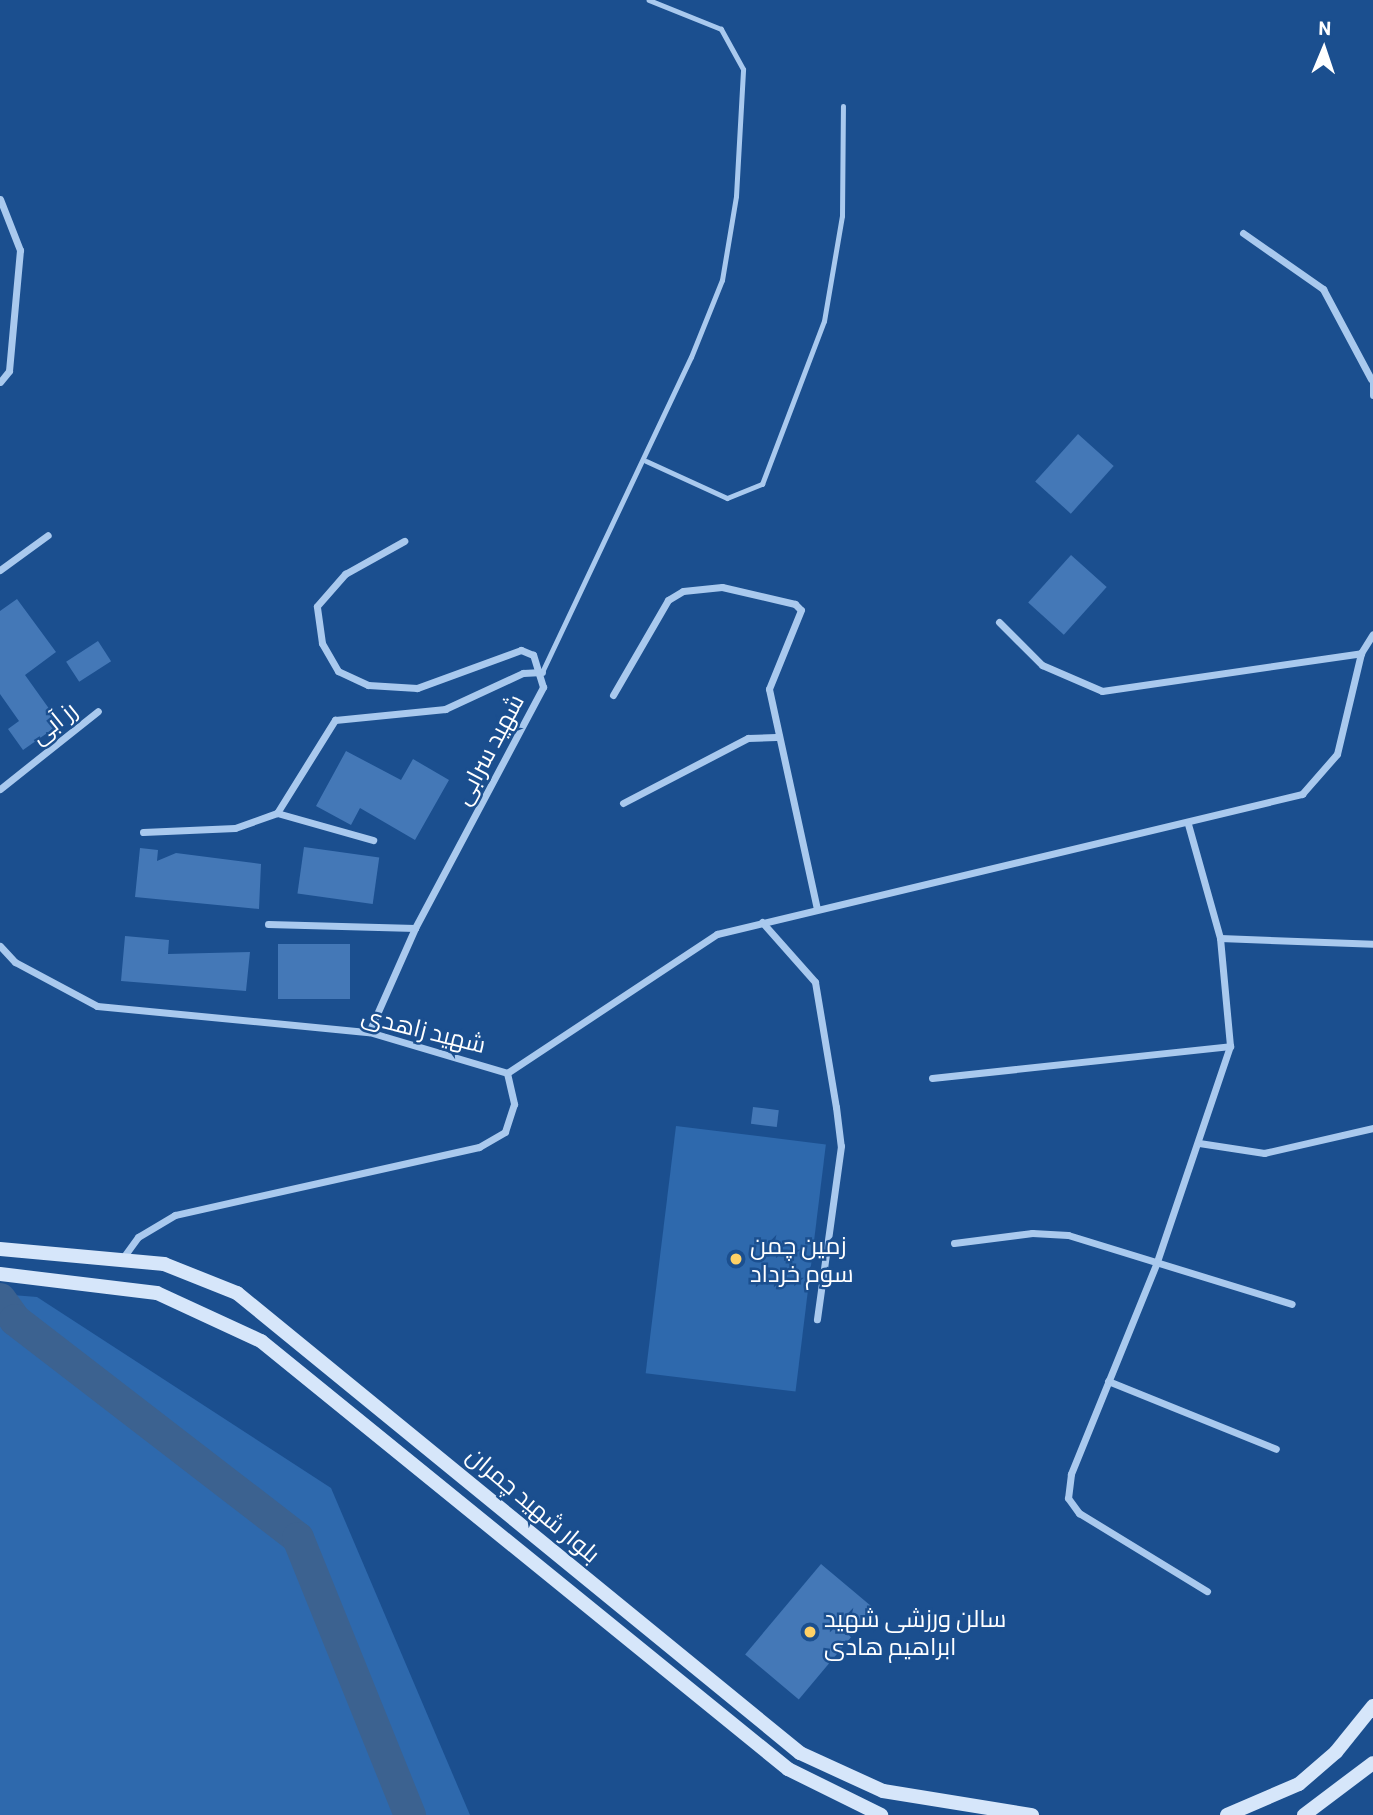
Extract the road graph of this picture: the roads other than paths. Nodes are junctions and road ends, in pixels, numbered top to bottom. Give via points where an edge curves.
1 (649, 0) edge
2 (844, 106) dead end
3 (0, 199) edge
4 (1243, 233) dead end
5 (1373, 376) edge
6 (0, 382) edge
7 (1373, 395) edge
8 (646, 461) junction
9 (48, 535) dead end
10 (404, 541) dead end
11 (0, 570) edge
12 (999, 622) dead end
13 (1373, 634) edge
14 (1361, 653) junction
15 (542, 672) junction
16 (613, 695) dead end
17 (98, 710) dead end
18 (776, 737) junction
19 (0, 789) edge
20 (623, 803) dead end
21 (277, 813) junction
22 (1188, 824) junction
23 (143, 832) dead end
24 (373, 839) dead end
25 (817, 909) junction
26 (762, 922) junction
27 (268, 924) dead end
28 (415, 928) junction
29 (1220, 938) junction
30 (1373, 944) edge
31 (0, 946) edge
32 (369, 1032) junction
33 (1230, 1046) junction
34 (507, 1073) junction
35 (932, 1078) dead end
36 (1373, 1128) edge
37 (1199, 1143) junction
38 (954, 1243) dead end
39 (0, 1249) edge
40 (121, 1261) junction
41 (1157, 1262) junction
42 (3, 1274) edge
43 (119, 1288) junction
44 (1292, 1304) dead end
45 (817, 1319) dead end
46 (1108, 1381) junction
47 (1276, 1449) dead end
48 (1207, 1591) dead end
49 (1373, 1706) edge
50 (1373, 1763) edge
51 (881, 1815) edge
52 (1032, 1815) edge
53 (1227, 1815) edge
54 (1304, 1815) edge

1 - 8 lane via 721,29 743,69 736,196 722,280
2 - 8 lane via 842,216 824,321 762,484 726,498
3 - 6 street via 20,250 9,371
4 - 5 street via 1324,289
5 - 7 street
8 - 15 lane
9 - 11 street
10 - 15 street via 345,574 317,606 322,643 338,671 368,685 417,688 521,650 529,651
12 - 14 street via 1042,666 1102,691
13 - 14 street
14 - 22 street via 1337,754 1302,794
15 - 21 street, شهید سرابی via 523,673 445,709 335,720
15 - 28 street, شهید سرابی via 543,687
16 - 18 street via 668,600 683,591 722,587 786,601 801,610 769,690
17 - 19 street, رز آبی
18 - 20 street via 748,738
18 - 25 street
21 - 23 street via 235,828
21 - 24 street
22 - 25 street
22 - 29 street
25 - 26 street
26 - 34 street via 717,934
26 - 45 street via 815,982 836,1107 841,1146
27 - 28 street
28 - 32 street, شهید سرابی
29 - 30 street
29 - 33 street
31 - 32 street, شهید زاهدی via 15,962 97,1006
32 - 34 street, شهید زاهدی
33 - 35 street
33 - 37 street
34 - 40 street, شهید زاهدی via 514,1104 505,1132 479,1147 175,1215 138,1237
36 - 37 street via 1264,1153
37 - 41 street
38 - 41 street via 1032,1233 1068,1236
39 - 40 main road, بلوار شهید چمران
40 - 43 main road
40 - 52 main road, بلوار شهید چمران via 202,1276 265,1311 830,1772 896,1794
41 - 44 street
41 - 46 street
42 - 43 main road, بلوار شهید چمران
43 - 51 main road, بلوار شهید چمران via 185,1302 261,1341 788,1769
46 - 47 street
46 - 48 street via 1071,1474 1068,1498 1079,1513
49 - 53 main road via 1336,1752 1298,1784
50 - 54 main road

